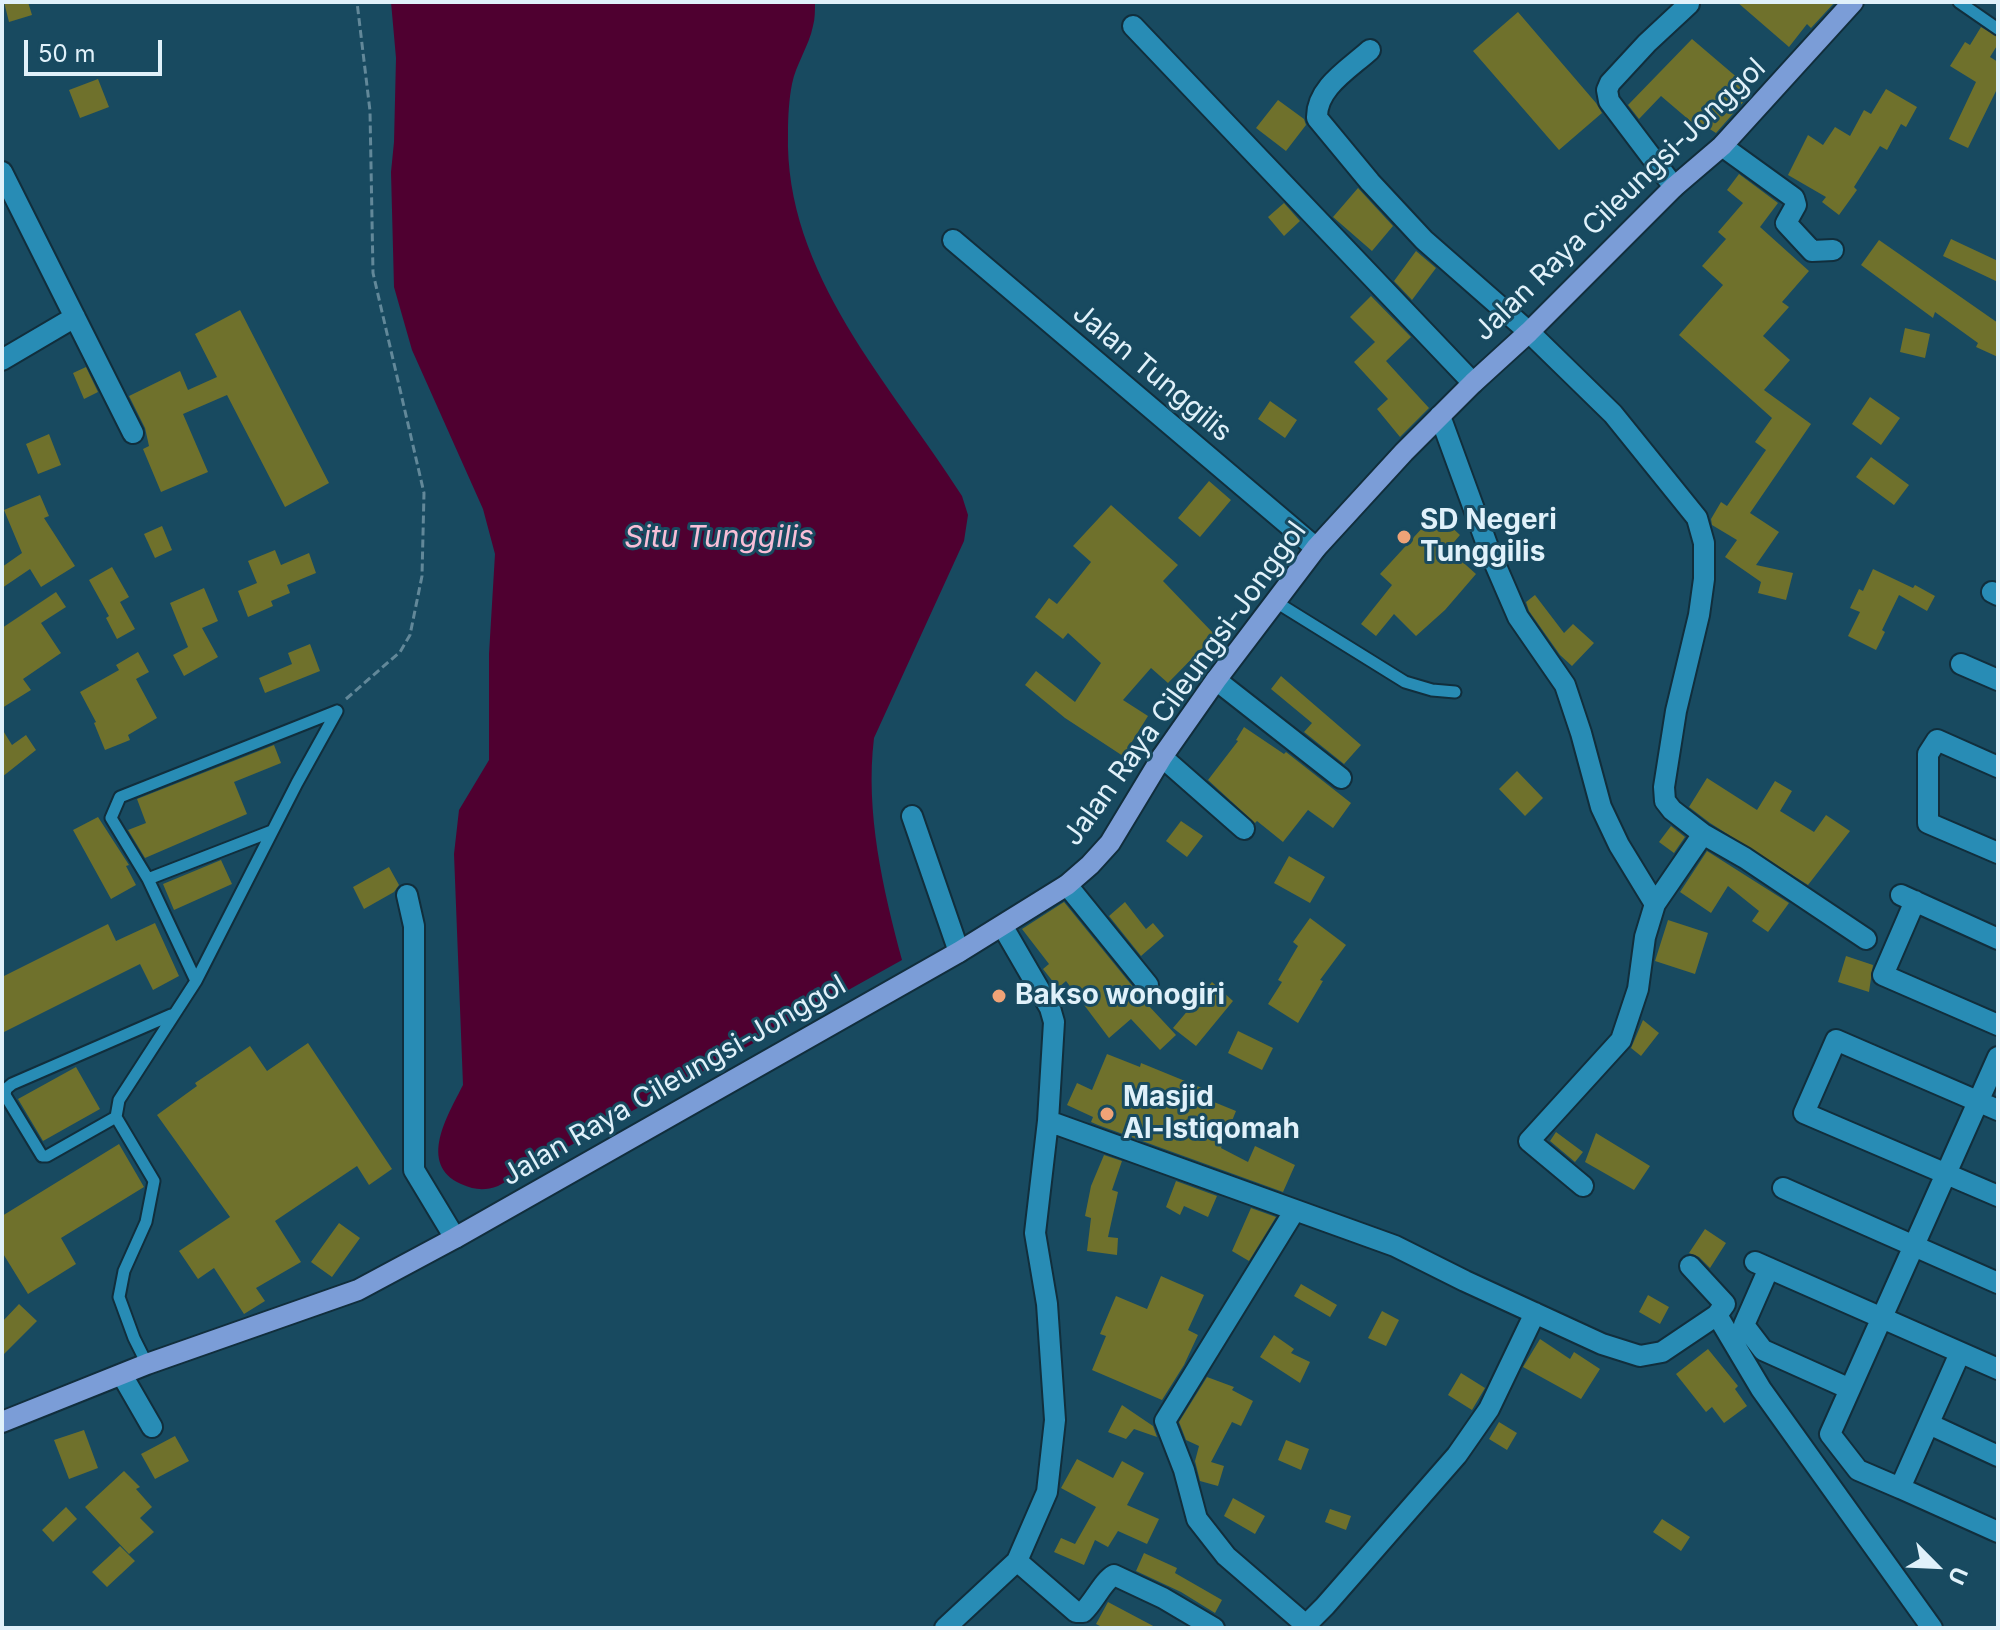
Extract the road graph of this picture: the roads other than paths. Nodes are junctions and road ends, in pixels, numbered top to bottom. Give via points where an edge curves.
1 (1853, 2) edge
2 (1959, 2) edge
3 (1689, 4) dead end
4 (1133, 26) dead end
5 (1998, 29) edge
6 (1370, 50) dead end
7 (1722, 146) junction
8 (2, 172) edge
9 (1674, 187) junction
10 (953, 240) dead end
11 (1833, 250) dead end
12 (75, 317) junction
13 (1529, 332) junction
14 (2, 360) edge
15 (1473, 383) junction
16 (1440, 416) junction
17 (133, 433) dead end
18 (1316, 548) junction
19 (1276, 602) junction
20 (1961, 664) dead end
21 (1216, 680) junction
22 (1998, 680) edge
23 (1455, 692) dead end
24 (1162, 757) junction
25 (1998, 767) edge
26 (1341, 778) dead end
27 (912, 816) dead end
28 (1244, 829) dead end
29 (272, 831) junction
30 (1703, 834) junction
31 (1998, 853) edge
32 (148, 879) junction
33 (1067, 885) junction
34 (407, 895) dead end
35 (1655, 904) junction
36 (1003, 927) junction
37 (1866, 939) dead end
38 (1998, 939) edge
39 (959, 952) junction
40 (196, 981) junction
41 (1148, 985) dead end
42 (171, 1015) junction
43 (1998, 1025) edge
44 (1998, 1057) edge
45 (1978, 1101) junction
46 (1998, 1110) edge
47 (116, 1117) junction
48 (1048, 1121) junction
49 (1946, 1174) junction
50 (1583, 1186) dead end
51 (1783, 1188) dead end
52 (1998, 1196) edge
53 (1295, 1210) junction
54 (455, 1238) junction
55 (1914, 1246) junction
56 (1690, 1266) dead end
57 (1998, 1283) edge
58 (1535, 1313) junction
59 (1717, 1315) junction
60 (1882, 1318) junction
61 (1960, 1353) junction
62 (147, 1364) junction
63 (1998, 1369) edge
64 (122, 1375) junction
65 (1850, 1389) junction
66 (2, 1422) edge
67 (1929, 1424) junction
68 (152, 1427) dead end
69 (1998, 1456) edge
70 (1900, 1488) junction
71 (1998, 1532) edge
72 (1017, 1561) junction
73 (1304, 1627) edge
74 (945, 1628) edge
75 (1214, 1628) edge
76 (1932, 1628) edge

1 - 7 main road, Jalan Raya Cileungsi-Jonggol
2 - 5 lane
3 - 9 street via 1607,90 1609,101
4 - 15 street
6 - 13 street via 1323,92 1317,118 1424,240
7 - 9 main road, Jalan Raya Cileungsi-Jonggol
7 - 11 street via 1794,198 1796,205 1786,223 1812,251
8 - 12 street
9 - 13 main road, Jalan Raya Cileungsi-Jonggol
10 - 18 street, Jalan Tunggilis
12 - 14 street
12 - 17 street
13 - 15 main road, Jalan Raya Cileungsi-Jonggol
13 - 30 street via 1613,414 1697,518 1704,543 1704,579 1664,787 1672,810
15 - 16 main road, Jalan Raya Cileungsi-Jonggol
16 - 18 main road, Jalan Raya Cileungsi-Jonggol
16 - 35 street via 1518,617 1565,685 1601,807
18 - 19 main road, Jalan Raya Cileungsi-Jonggol
19 - 21 main road, Jalan Raya Cileungsi-Jonggol
19 - 23 lane via 1405,682
20 - 22 street
21 - 24 main road, Jalan Raya Cileungsi-Jonggol
21 - 26 street
24 - 28 street
24 - 33 main road, Jalan Raya Cileungsi-Jonggol via 1110,843
25 - 31 street via 1937,740 1928,754 1928,823
27 - 39 street
29 - 32 lane
29 - 32 lane via 337,711 120,797 111,818
29 - 40 lane
30 - 35 street
30 - 37 street
32 - 40 lane
33 - 36 main road, Jalan Raya Cileungsi-Jonggol
33 - 41 street
34 - 54 street via 414,926 414,1170
35 - 50 street via 1638,989 1621,1040 1529,1141
36 - 39 main road, Jalan Raya Cileungsi-Jonggol
36 - 48 street via 1054,1022
38 - 43 street via 1908,898 1883,975
39 - 54 main road, Jalan Raya Cileungsi-Jonggol
40 - 42 lane
42 - 47 lane via 119,1100
42 - 47 lane via 6,1089 42,1156
44 - 45 street
45 - 46 street
45 - 49 street
45 - 49 street via 1836,1040 1804,1113
47 - 62 lane via 154,1181 146,1222 124,1271 119,1297
48 - 53 street
48 - 72 street via 1035,1233 1047,1304 1055,1420 1047,1492
49 - 52 street
49 - 55 street
51 - 55 street
53 - 58 street via 1395,1246
53 - 73 street via 1165,1421 1197,1519 1226,1556
54 - 62 main road, Jalan Raya Cileungsi-Jonggol via 358,1290
55 - 57 street
55 - 60 street
56 - 59 street via 1725,1304
58 - 59 street via 1640,1356 1662,1352
58 - 73 street via 1489,1409 1457,1455
59 - 76 street via 1761,1389
60 - 61 street
60 - 65 street
60 - 65 street via 1762,1265 1744,1325 1763,1350
61 - 63 street
61 - 67 street
62 - 64 main road, Jalan Raya Cileungsi-Jonggol
64 - 66 main road, Jalan Raya Cileungsi-Jonggol
64 - 68 street
65 - 70 street via 1830,1434 1858,1470
67 - 69 street
67 - 70 street
70 - 71 street
72 - 74 street
72 - 75 street via 1076,1612 1095,1602 1114,1575

